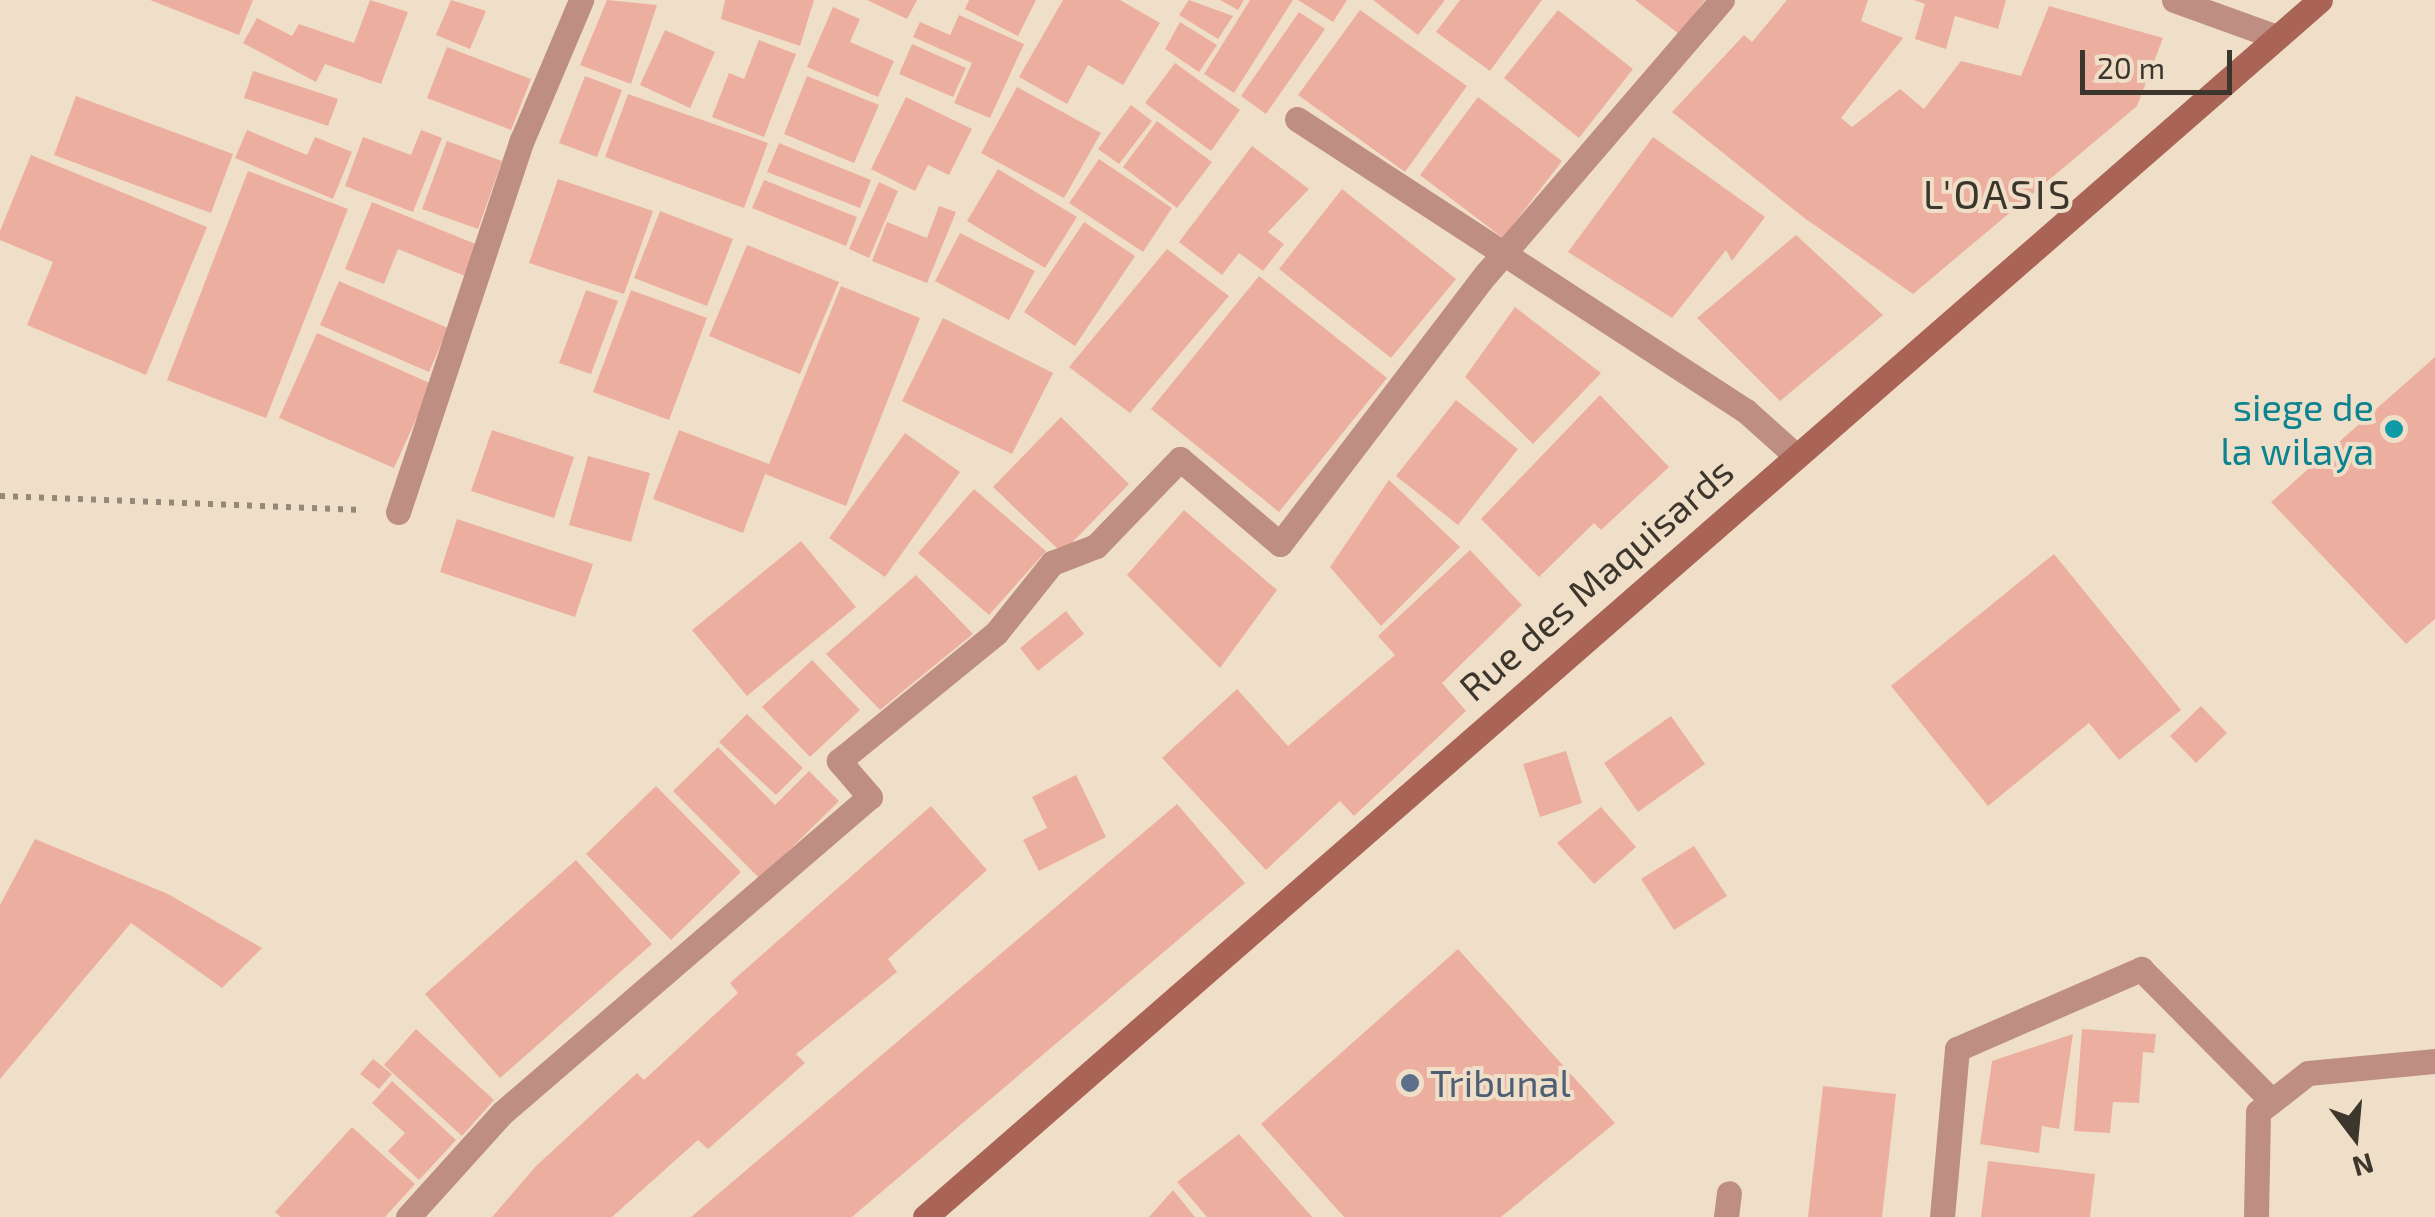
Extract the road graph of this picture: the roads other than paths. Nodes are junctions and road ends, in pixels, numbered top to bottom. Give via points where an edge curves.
1 (581, 0) edge
2 (1722, 0) edge
3 (2174, 0) edge
4 (2320, 0) edge
5 (2276, 37) junction
6 (1297, 119) dead end
7 (1506, 252) junction
8 (1795, 454) junction
9 (398, 512) road end
10 (2435, 1061) edge
11 (2272, 1101) junction
12 (408, 1217) edge
13 (925, 1217) edge
14 (1942, 1217) edge
15 (2256, 1217) edge

1 - 9 street via 522,140
2 - 7 street
3 - 5 street
4 - 5 main road, Rue des Maquisards
5 - 8 main road, Rue des Maquisards
6 - 7 street
7 - 8 street via 1746,411
7 - 12 street via 1280,544 1180,458 1096,546 1052,563 996,633 839,762 870,797 502,1113
8 - 13 main road, Rue des Maquisards
10 - 11 street via 2308,1073
11 - 14 street via 2141,968 1957,1049
11 - 15 street via 2258,1112

